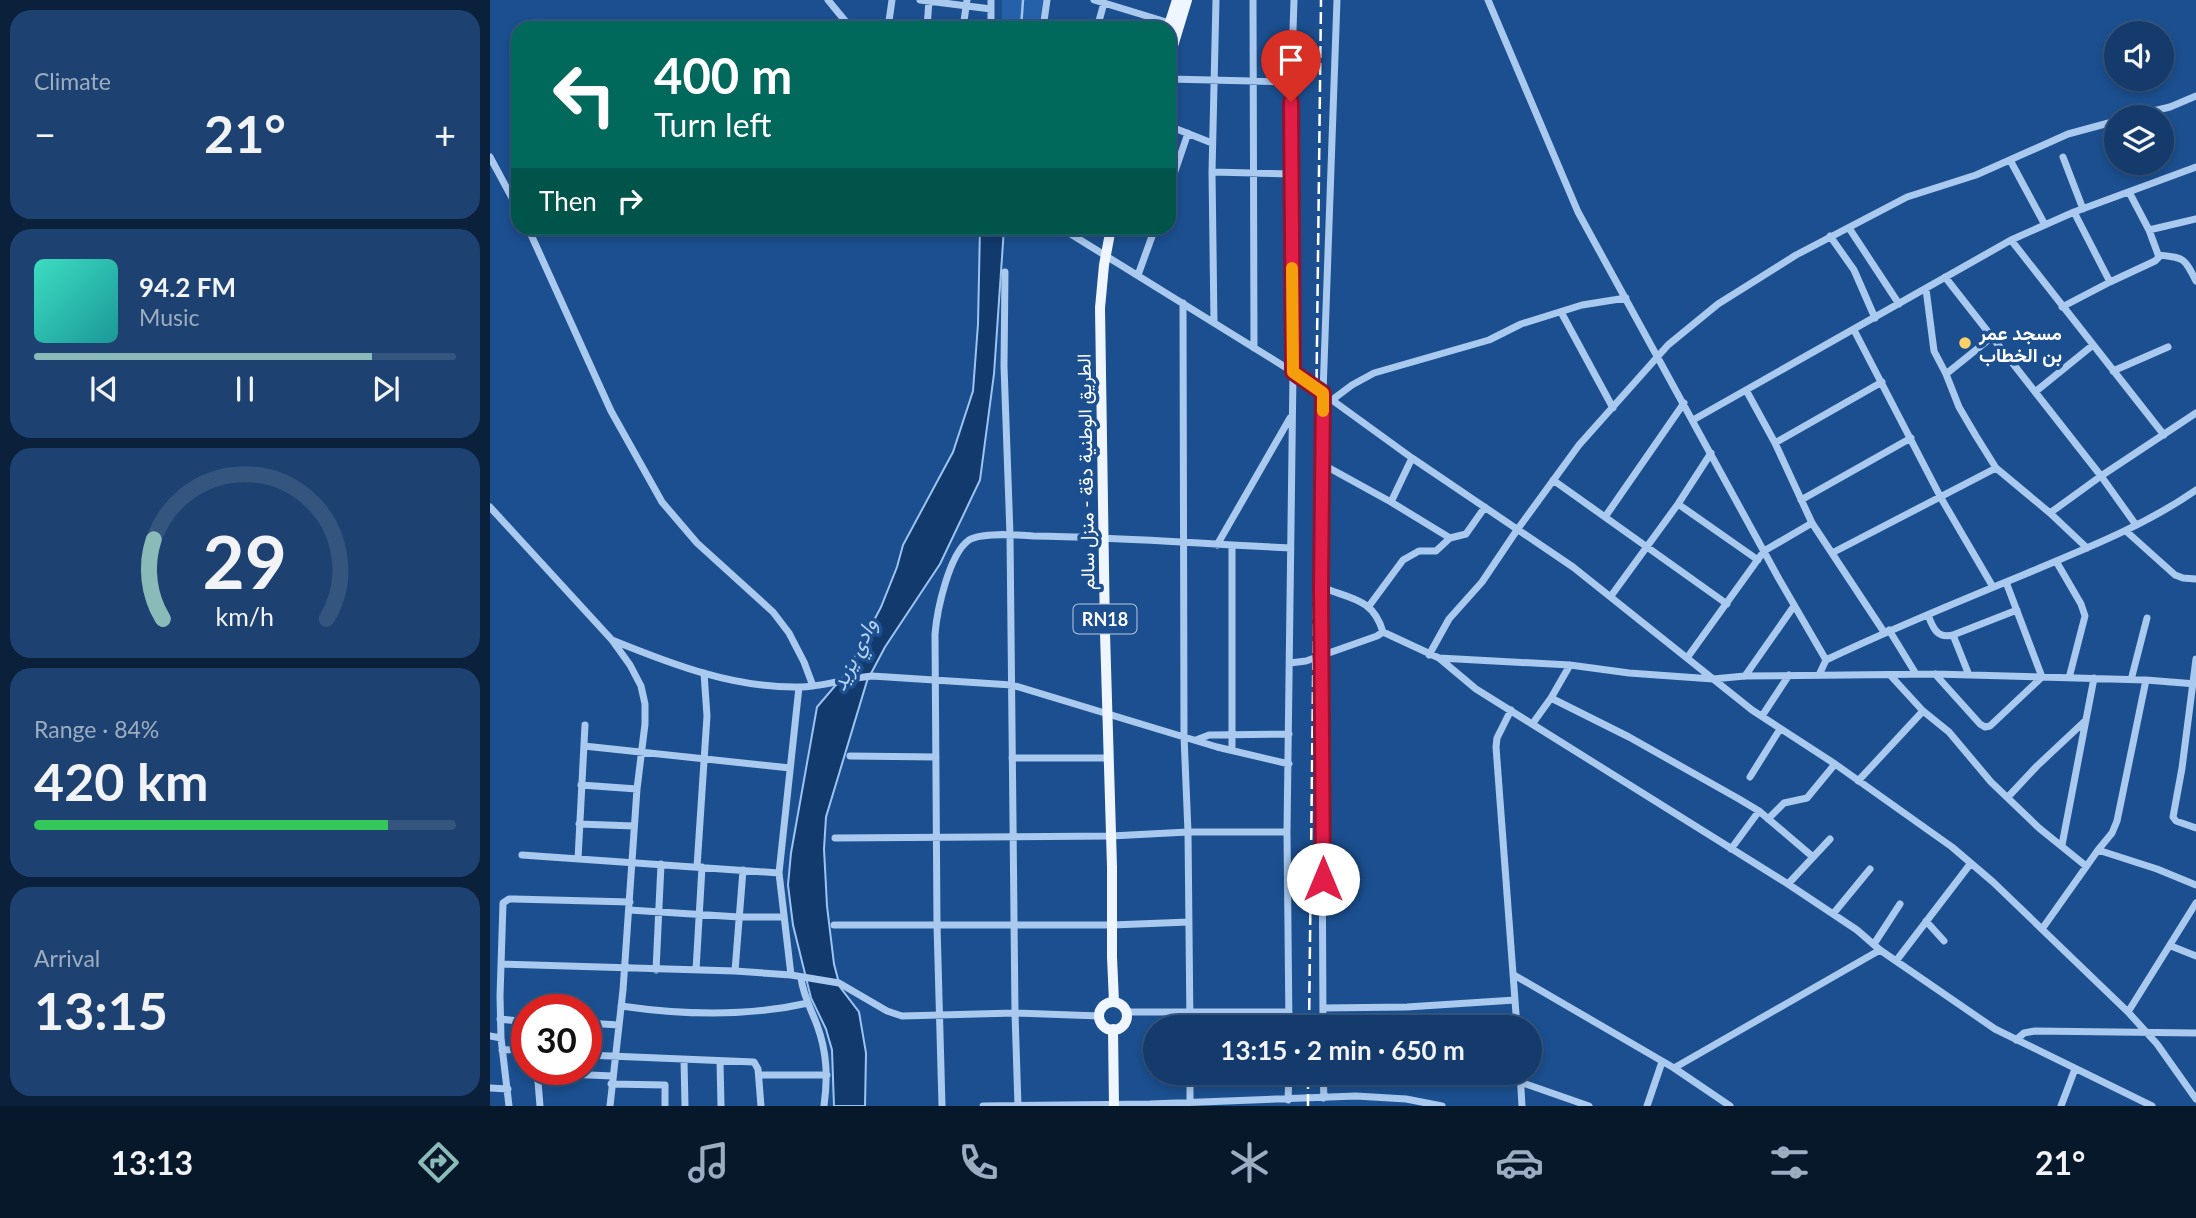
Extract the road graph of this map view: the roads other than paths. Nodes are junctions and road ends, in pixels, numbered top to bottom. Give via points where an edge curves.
1 (828, 0) edge
2 (839, 0) edge
3 (892, 0) edge
4 (920, 0) edge
5 (991, 0) edge
6 (1048, 0) edge
7 (1094, 0) edge
8 (1177, 0) edge
9 (1187, 0) edge
10 (1216, 0) edge
11 (1253, 0) edge
12 (1294, 0) edge
13 (1337, 0) edge
14 (1488, 0) edge
15 (929, 1) edge
16 (967, 3) edge
17 (1104, 3) junction
18 (991, 9) junction
19 (838, 11) junction
20 (846, 21) edge
21 (889, 21) edge
22 (927, 21) edge
23 (964, 21) edge
24 (991, 21) edge
25 (1044, 21) edge
26 (1099, 21) edge
27 (1157, 21) edge
28 (1173, 21) edge
29 (1175, 21) edge
30 (1176, 79) edge
31 (1253, 79) junction
32 (1215, 80) junction
33 (1292, 82) junction
34 (2196, 96) edge
35 (2174, 105) edge
36 (2104, 124) edge
37 (1176, 129) edge
38 (1188, 134) junction
39 (1212, 143) junction
40 (490, 157) edge
41 (2063, 157) dead end
42 (2010, 160) junction
43 (2196, 167) edge
44 (1176, 169) edge
45 (1212, 172) junction
46 (1253, 173) junction
47 (1292, 174) junction
48 (2129, 191) junction
49 (511, 196) edge
50 (2083, 209) junction
51 (2074, 212) junction
52 (2196, 219) edge
53 (2045, 225) junction
54 (1849, 228) junction
55 (2149, 230) junction
56 (531, 235) edge
57 (1073, 235) edge
58 (1110, 235) edge
59 (1152, 235) edge
60 (1830, 236) junction
61 (2011, 240) junction
62 (1106, 254) junction
63 (2159, 255) junction
64 (1004, 272) dead end
65 (1138, 275) junction
66 (1945, 277) junction
67 (2196, 281) edge
68 (2109, 282) junction
69 (1926, 289) junction
70 (1626, 298) junction
71 (1183, 303) junction
72 (1899, 304) junction
73 (2062, 307) junction
74 (1560, 312) junction
75 (1875, 318) junction
76 (1214, 323) junction
77 (1854, 330) junction
78 (1992, 337) junction
79 (2093, 345) junction
80 (2168, 347) dead end
81 (1254, 348) junction
82 (1658, 358) junction
83 (2113, 371) junction
84 (1293, 372) junction
85 (1947, 374) junction
86 (1882, 382) junction
87 (1746, 390) junction
88 (2035, 392) junction
89 (1323, 393) junction
90 (1332, 400) junction
91 (1684, 403) junction
92 (1613, 408) junction
93 (2196, 413) edge
94 (1292, 415) junction
95 (1693, 420) junction
96 (2164, 435) junction
97 (1910, 438) junction
98 (1775, 443) junction
99 (1711, 453) junction
100 (1412, 458) junction
101 (1322, 464) junction
102 (1996, 468) junction
103 (2101, 476) junction
104 (1553, 480) junction
105 (2196, 490) edge
106 (1941, 498) junction
107 (1801, 500) junction
108 (1391, 502) junction
109 (1678, 504) junction
110 (490, 507) edge
111 (1485, 507) junction
112 (2050, 513) junction
113 (1605, 517) junction
114 (1812, 523) junction
115 (2136, 525) junction
116 (1517, 530) junction
117 (2126, 531) junction
118 (1010, 535) junction
119 (1104, 536) junction
120 (1450, 538) junction
121 (1183, 542) junction
122 (1217, 545) junction
123 (1232, 546) junction
124 (1647, 547) junction
125 (1290, 548) junction
126 (2087, 548) junction
127 (1764, 551) junction
128 (1832, 553) junction
129 (1758, 560) junction
130 (2056, 561) junction
131 (2196, 579) edge
132 (2006, 582) junction
133 (1321, 587) junction
134 (1993, 587) junction
135 (1611, 596) junction
136 (1727, 604) junction
137 (1369, 606) junction
138 (1794, 606) junction
139 (2017, 610) junction
140 (1928, 615) junction
141 (2147, 618) dead end
142 (1886, 631) junction
143 (1383, 632) junction
144 (1953, 635) junction
145 (612, 640) junction
146 (1322, 655) junction
147 (1429, 655) junction
148 (1439, 658) junction
149 (1687, 659) junction
150 (2196, 659) edge
151 (1826, 660) junction
152 (1290, 663) junction
153 (1570, 665) junction
154 (704, 673) junction
155 (1916, 674) junction
156 (1935, 674) junction
157 (1819, 675) junction
158 (1890, 675) junction
159 (1745, 676) junction
160 (1789, 676) junction
161 (1969, 676) junction
162 (2042, 677) junction
163 (1713, 678) junction
164 (2069, 678) junction
165 (2094, 678) junction
166 (935, 679) junction
167 (2131, 680) junction
168 (2146, 680) junction
169 (2194, 683) edge
170 (1012, 685) junction
171 (813, 686) junction
172 (799, 687) junction
173 (1551, 698) junction
174 (1511, 710) junction
175 (1923, 711) junction
176 (1108, 715) junction
177 (1762, 716) junction
178 (2085, 720) junction
179 (1533, 723) junction
180 (585, 725) dead end
181 (1780, 729) junction
182 (1289, 734) junction
183 (1184, 736) junction
184 (1233, 736) junction
185 (1196, 740) junction
186 (584, 746) junction
187 (1232, 750) junction
188 (641, 752) junction
189 (849, 756) dead end
190 (936, 757) junction
191 (704, 758) junction
192 (1012, 758) junction
193 (1109, 758) junction
194 (1289, 764) junction
195 (1835, 764) junction
196 (790, 768) junction
197 (1750, 777) dead end
198 (1858, 780) junction
199 (582, 785) junction
200 (637, 789) junction
201 (2008, 797) junction
202 (1759, 811) junction
203 (1768, 819) junction
204 (579, 824) junction
205 (634, 826) junction
206 (2196, 828) edge
207 (1188, 832) junction
208 (1287, 832) junction
209 (1014, 835) junction
210 (937, 836) junction
211 (1111, 836) junction
212 (835, 838) dead end
213 (1830, 839) dead end
214 (2062, 845) junction
215 (1731, 849) junction
216 (2098, 850) junction
217 (522, 855) dead end
218 (1813, 857) junction
219 (578, 859) junction
220 (632, 862) junction
221 (1971, 863) junction
222 (661, 864) junction
223 (2086, 866) junction
224 (700, 867) junction
225 (1870, 869) dead end
226 (743, 870) junction
227 (779, 873) junction
228 (1788, 884) junction
229 (2196, 885) edge
230 (2196, 903) edge
231 (1900, 904) dead end
232 (629, 906) junction
233 (659, 913) junction
234 (698, 913) junction
235 (1833, 914) junction
236 (739, 917) junction
237 (784, 917) junction
238 (1926, 921) junction
239 (1189, 922) junction
240 (834, 925) dead end
241 (937, 925) junction
242 (1014, 925) junction
243 (1112, 925) junction
244 (2042, 929) junction
245 (1944, 941) dead end
246 (1874, 944) junction
247 (2171, 946) junction
248 (1880, 950) junction
249 (2196, 956) edge
250 (1896, 961) junction
251 (502, 964) junction
252 (625, 969) junction
253 (656, 970) junction
254 (695, 970) junction
255 (735, 971) junction
256 (791, 975) junction
257 (1514, 975) junction
258 (802, 978) junction
259 (1515, 1000) junction
260 (1114, 1002) junction
261 (807, 1003) junction
262 (621, 1006) junction
263 (1323, 1008) junction
264 (1190, 1011) junction
265 (1126, 1012) junction
266 (1289, 1012) joint
267 (2128, 1012) junction
268 (1015, 1013) junction
269 (1190, 1015) edge
270 (1323, 1015) edge
271 (1516, 1015) edge
272 (939, 1016) junction
273 (1100, 1016) junction
274 (500, 1019) junction
275 (511, 1020) edge
276 (602, 1024) edge
277 (619, 1026) junction
278 (1113, 1029) junction
279 (2147, 1033) junction
280 (2196, 1034) edge
281 (490, 1036) edge
282 (500, 1038) junction
283 (2015, 1040) junction
284 (502, 1050) junction
285 (511, 1050) edge
286 (602, 1055) edge
287 (614, 1055) junction
288 (684, 1060) junction
289 (720, 1061) junction
290 (1662, 1062) junction
291 (1674, 1069) junction
292 (2075, 1069) junction
293 (759, 1075) junction
294 (827, 1075) junction
295 (602, 1078) edge
296 (611, 1080) junction
297 (538, 1085) edge
298 (1190, 1085) edge
299 (1289, 1085) edge
300 (1323, 1085) edge
301 (1521, 1085) edge
302 (1539, 1085) edge
303 (490, 1088) edge
304 (508, 1089) junction
305 (1324, 1098) junction
306 (2196, 1099) edge
307 (1288, 1100) junction
308 (1190, 1104) edge
309 (1018, 1105) edge
310 (1114, 1105) edge
311 (2147, 1105) edge
312 (509, 1106) edge
313 (540, 1106) edge
314 (610, 1106) edge
315 (665, 1106) edge
316 (685, 1106) edge
317 (721, 1106) edge
318 (761, 1106) edge
319 (824, 1106) edge
320 (942, 1106) edge
321 (984, 1106) edge
322 (1441, 1106) edge
323 (1522, 1106) edge
324 (1589, 1106) edge
325 (1647, 1106) edge
326 (1730, 1106) edge
327 (2061, 1106) edge

1 - 19 street
2 - 19 street
3 - 21 street
4 - 15 street
5 - 18 street
6 - 25 street
7 - 17 street
8 - 28 main road
9 - 29 main road
10 - 32 street
11 - 31 street
12 - 33 street
13 - 89 street
14 - 70 street via 1578,212
15 - 16 street
15 - 22 street
16 - 18 street
16 - 23 street
17 - 26 street
17 - 27 street
18 - 24 street
19 - 20 street
30 - 32 street
31 - 32 street
31 - 33 street
31 - 46 street
32 - 39 street
33 - 47 street
34 - 35 street
36 - 42 street via 2068,134
37 - 38 street
38 - 39 street
38 - 44 street
39 - 45 street
40 - 49 street
41 - 50 street
42 - 53 street
42 - 54 street via 1916,193
43 - 48 street
45 - 46 street
45 - 76 street
46 - 47 street
46 - 81 street
47 - 84 street
48 - 50 street
48 - 55 street
50 - 51 street
51 - 53 street
51 - 68 street
52 - 55 street
53 - 61 street
54 - 60 street
54 - 72 street
55 - 63 street
56 - 171 street via 611,411 663,502 697,543 773,612 789,633
57 - 62 street
58 - 62 main road, الطريق الوطنية دقة - منزل سالم / RN18
59 - 65 street
60 - 75 street via 1854,270
60 - 82 street via 1718,304
61 - 66 street
61 - 73 street
62 - 65 street
62 - 119 main road, الطريق الوطنية دقة - منزل سالم / RN18 via 1100,308
63 - 67 street via 2184,260
63 - 68 street
64 - 118 street
65 - 71 street
66 - 69 street
66 - 78 street
68 - 73 street
69 - 72 street
69 - 85 street via 1934,351
70 - 74 street
70 - 82 street
71 - 76 street
71 - 121 street
72 - 75 street
73 - 79 street
74 - 90 street via 1489,340 1374,373
74 - 92 street
75 - 77 street
76 - 81 street
77 - 86 street
77 - 87 street
78 - 85 street
78 - 88 street
79 - 83 street
79 - 88 street
80 - 83 street
81 - 84 street
82 - 91 street
82 - 92 street
83 - 96 street
84 - 89 street
84 - 94 street
85 - 102 street via 1959,407
86 - 97 street
86 - 98 street
87 - 95 street
87 - 98 street
88 - 103 street
89 - 90 street
89 - 101 street
90 - 100 street
91 - 95 street
91 - 113 street
92 - 104 street
93 - 96 street
94 - 122 street
94 - 125 street
95 - 99 street
96 - 103 street
97 - 106 street
97 - 107 street
98 - 107 street
99 - 109 street
99 - 127 street
100 - 108 street
100 - 111 street
101 - 108 street
101 - 133 street
102 - 106 street
102 - 112 street
103 - 112 street
103 - 115 street
104 - 113 street
104 - 116 street
105 - 115 street
106 - 128 street
106 - 134 street
107 - 114 street
108 - 120 street
109 - 124 street
109 - 129 street
110 - 145 street
111 - 116 street
111 - 120 street via 1466,534
112 - 126 street
113 - 124 street
114 - 127 street
114 - 128 street
115 - 117 street
116 - 135 street
116 - 147 street via 1482,582 1449,619
117 - 126 street
117 - 131 street via 2175,575
118 - 119 street
118 - 166 street via 972,538 957,556 939,602
118 - 170 street
119 - 121 street
119 - 176 main road, الطريق الوطنية دقة - منزل سالم / RN18
120 - 137 street via 1436,551 1419,551 1403,560
121 - 122 street
121 - 183 street
122 - 123 street
123 - 125 street
123 - 184 street
124 - 135 street
124 - 136 street
125 - 152 street
126 - 130 street
127 - 129 street
127 - 138 street
128 - 142 street
129 - 136 street
130 - 132 street
130 - 164 street via 2084,616
132 - 134 street
132 - 139 street
133 - 137 street
133 - 146 street
134 - 140 street
135 - 149 street
136 - 149 street
137 - 143 street
138 - 151 street
138 - 159 street
139 - 144 street
139 - 162 street
140 - 142 street
140 - 144 street via 1937,633
141 - 167 street
142 - 151 street
142 - 155 street
143 - 146 street
143 - 147 street
144 - 161 street
145 - 154 street
145 - 188 street via 641,685 645,704
146 - 152 street
146 - 263 street
147 - 148 street
148 - 153 street
148 - 174 street
149 - 163 street
150 - 169 street
151 - 157 street
152 - 182 street
153 - 163 street
153 - 173 street
154 - 172 street via 741,682
154 - 191 street
155 - 156 street
155 - 158 street
156 - 161 street
156 - 162 street via 1985,727
157 - 158 street
157 - 160 street
158 - 175 street
159 - 160 street
159 - 163 street
160 - 177 street
161 - 162 street
162 - 164 street
163 - 177 street
164 - 165 street
165 - 167 street
165 - 178 street
166 - 170 street
166 - 171 street via 872,676
166 - 190 street
167 - 168 street
168 - 169 street
168 - 216 street via 2117,821
169 - 206 street via 2173,817
170 - 176 street
170 - 192 street
171 - 172 street
172 - 196 street
173 - 179 street
173 - 202 street
174 - 179 street
174 - 257 street via 1496,747
175 - 198 street
175 - 201 street
176 - 183 street
176 - 193 main road, الطريق الوطنية دقة - منزل سالم / RN18
177 - 181 street
178 - 201 street
178 - 214 street
179 - 215 street
180 - 186 street
181 - 195 street
181 - 197 street
182 - 184 street
182 - 194 street
183 - 185 street
183 - 207 street
184 - 185 street via 1209,735
184 - 187 street
185 - 187 street
186 - 188 street
186 - 199 street
187 - 194 street
188 - 191 street
188 - 200 street
189 - 190 street
190 - 210 street
191 - 196 street
191 - 224 street
192 - 193 street
192 - 209 street
193 - 211 main road, الطريق الوطنية دقة - منزل سالم / RN18
194 - 208 street
195 - 198 street
195 - 203 street via 1807,798 1784,803
196 - 227 street
198 - 221 street
199 - 200 street
199 - 204 street
200 - 205 street
201 - 214 street
202 - 203 street
202 - 215 street
203 - 218 street
204 - 205 street
204 - 219 street
205 - 220 street
207 - 208 street
207 - 211 street
207 - 239 street
208 - 266 street
209 - 210 street
209 - 211 street
209 - 242 street
210 - 212 street
210 - 241 street
211 - 243 main road, الطريق الوطنية دقة - منزل سالم / RN18
213 - 218 street
214 - 223 street
215 - 228 street
216 - 223 street
216 - 229 street
217 - 219 street
218 - 228 street
219 - 220 street
220 - 222 street
220 - 232 street
221 - 238 street
221 - 244 street
222 - 224 street
222 - 233 street
223 - 244 street
224 - 226 street
224 - 234 street
225 - 235 street
226 - 227 street
226 - 236 street
227 - 237 street
228 - 235 street
230 - 247 street
231 - 246 street
232 - 233 street
232 - 251 street via 509,899 502,907
232 - 252 street
233 - 234 street
233 - 253 street
234 - 236 street
234 - 254 street
235 - 246 street
236 - 237 street
236 - 255 street
237 - 256 street
238 - 245 street
238 - 250 street
239 - 243 street
239 - 264 street
240 - 241 street
241 - 242 street
241 - 272 street
242 - 243 street
242 - 268 street
243 - 260 main road, الطريق الوطنية دقة - منزل سالم / RN18
244 - 267 street
246 - 248 street
247 - 249 street
247 - 267 street
248 - 250 street
248 - 291 street
250 - 283 street
251 - 252 street
251 - 274 street
252 - 253 street
252 - 262 street
253 - 254 street
254 - 255 street
255 - 256 street
256 - 258 street
257 - 259 street
257 - 290 street
258 - 261 street
258 - 272 street via 839,984 902,1016
259 - 263 street
259 - 271 street
260 - 265 main road
260 - 273 main road via 1104,1006
261 - 262 street via 702,1013
261 - 294 street via 826,1055
262 - 277 street
263 - 270 street
264 - 265 street
264 - 266 street
264 - 269 street
265 - 278 main road via 1124,1024
267 - 279 street
268 - 272 street
268 - 273 street
268 - 309 street
272 - 320 street
273 - 278 main road via 1104,1025
274 - 275 street
274 - 282 street
276 - 277 street
277 - 287 street
278 - 310 main road
279 - 280 street
279 - 283 street via 2035,1031
279 - 306 street
281 - 282 street
282 - 284 street
283 - 292 street
284 - 285 street
284 - 304 street
286 - 287 street
287 - 288 street
287 - 296 street
288 - 289 street
288 - 316 street
289 - 293 street via 754,1062
289 - 317 street
290 - 291 street
290 - 325 street
291 - 326 street
292 - 311 street
292 - 327 street
293 - 294 street
293 - 318 street
294 - 319 street
295 - 296 street
296 - 314 street
296 - 315 street via 665,1085
297 - 313 street
298 - 308 street
299 - 307 street
300 - 305 street
301 - 323 street
302 - 324 street
303 - 304 street
304 - 312 street
305 - 307 street
305 - 322 street via 1388,1097
307 - 308 street
308 - 310 street
309 - 310 street
309 - 321 street

